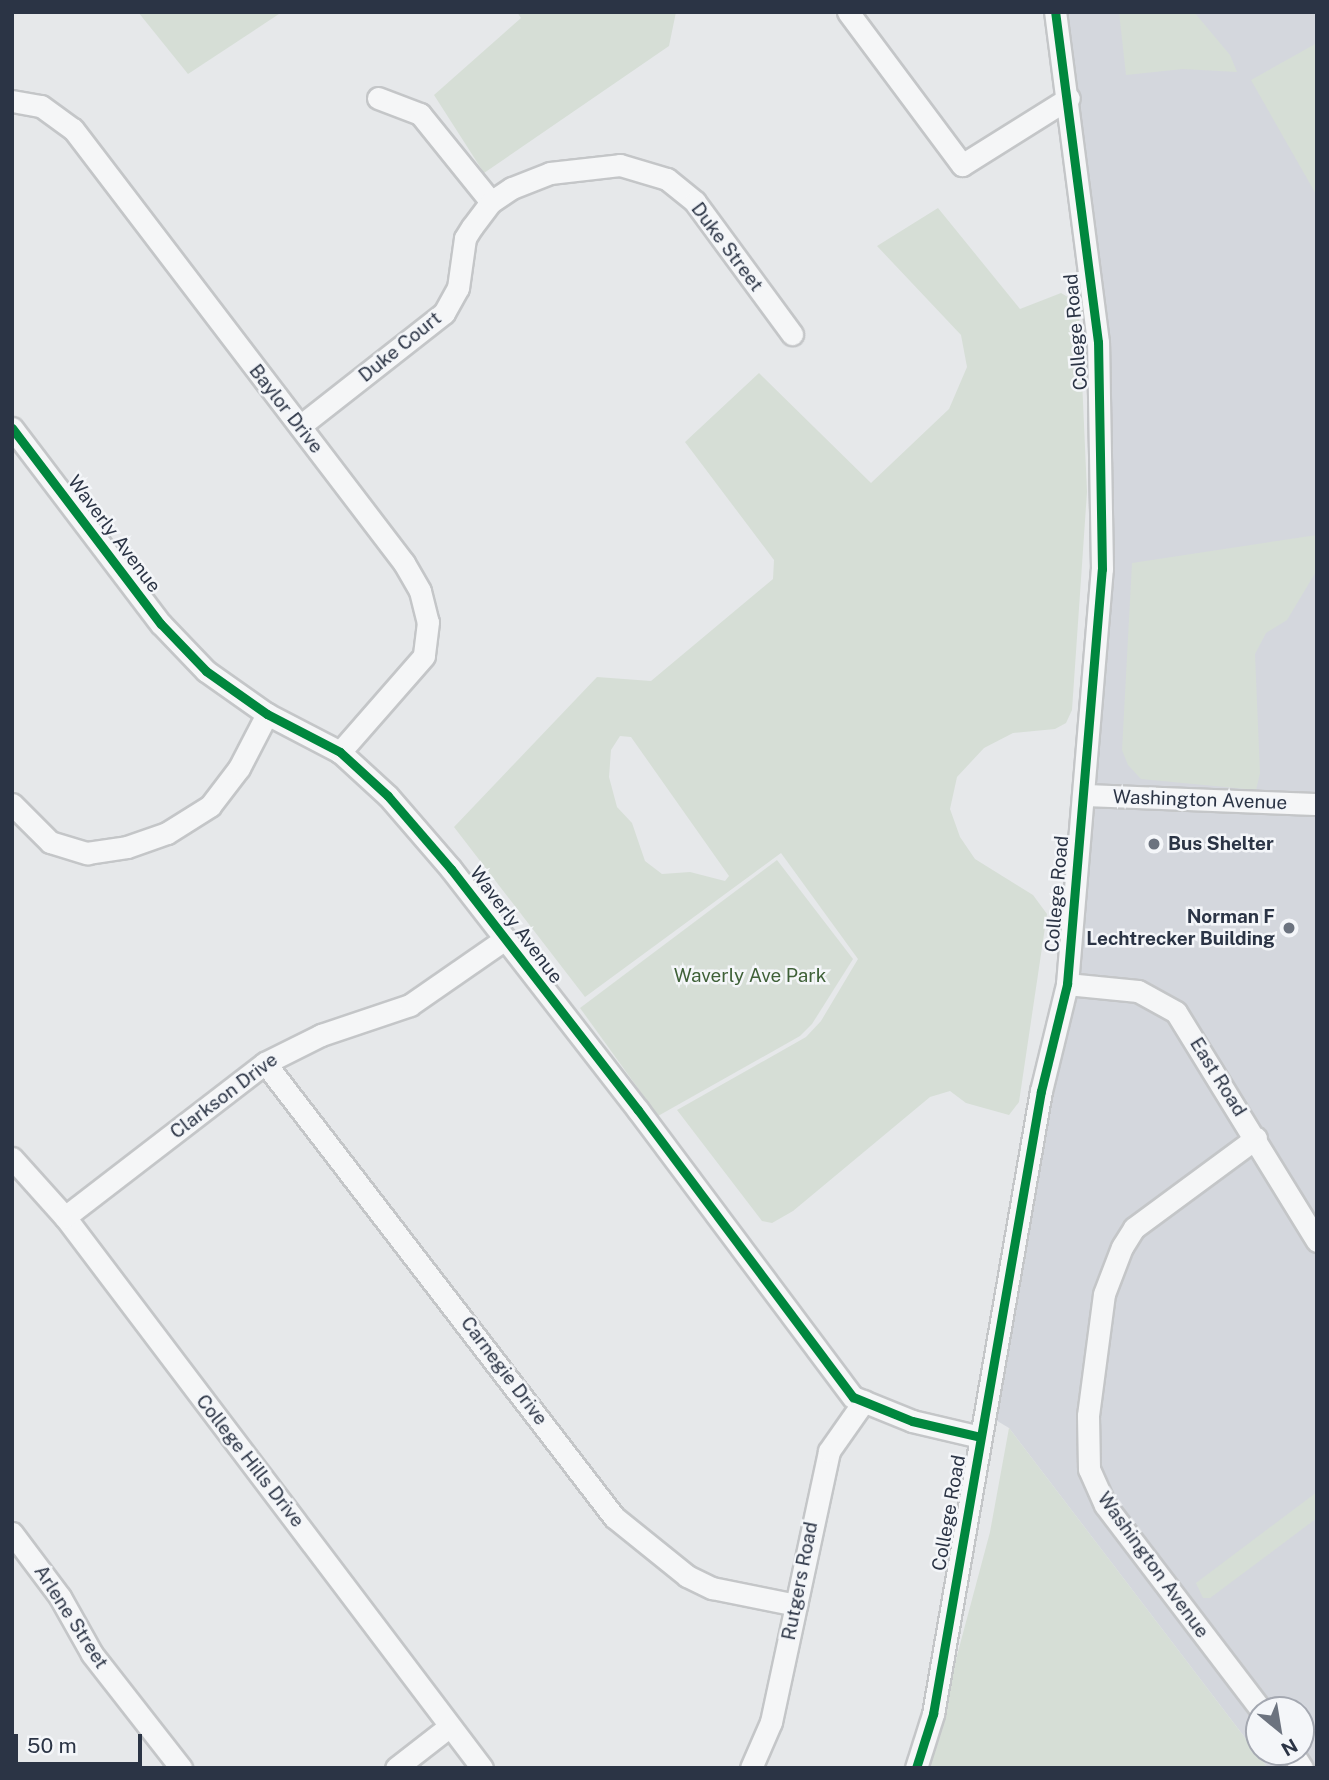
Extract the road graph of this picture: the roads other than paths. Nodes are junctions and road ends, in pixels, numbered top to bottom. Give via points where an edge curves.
1 (848, 12) edge
2 (1055, 12) edge
3 (378, 98) dead end
4 (1069, 98) junction
5 (12, 101) edge
6 (491, 202) junction
7 (792, 334) dead end
8 (300, 426) junction
9 (12, 428) edge
10 (267, 715) junction
11 (340, 752) junction
12 (1083, 795) junction
13 (12, 804) edge
14 (1317, 804) edge
15 (505, 939) junction
16 (1067, 984) junction
17 (265, 1063) junction
18 (1256, 1138) junction
19 (12, 1158) edge
20 (65, 1217) junction
21 (1317, 1241) edge
22 (864, 1401) junction
23 (980, 1437) junction
24 (12, 1533) edge
25 (796, 1605) junction
26 (1250, 1696) edge
27 (450, 1726) junction
28 (181, 1768) edge
29 (396, 1768) edge
30 (482, 1768) edge
31 (751, 1768) edge
32 (916, 1768) edge

1 - 4 street via 962,165
2 - 4 street, College Road
3 - 6 street via 420,114
4 - 12 street, College Road via 1098,355 1102,569
5 - 8 street, Baylor Drive via 41,106 73,130
6 - 7 street, Duke Street via 550,173 620,165 650,171 695,202
6 - 8 street, Duke Court via 465,238 457,288 444,313
8 - 11 street, Baylor Drive via 404,562 420,591 428,622 424,656
9 - 10 street, Waverly Avenue via 161,624 206,671
10 - 11 street, Waverly Avenue
10 - 13 street via 239,768 210,806 167,833 127,847 87,853 50,842
11 - 15 street, Waverly Avenue via 388,796
12 - 14 street, Washington Avenue
12 - 16 street, College Road
15 - 17 street, Clarkson Drive via 410,1005 321,1035
15 - 22 street, Waverly Avenue via 844,1385
16 - 18 street, East Road via 1138,991 1176,1012
16 - 23 street, College Road via 1041,1091
17 - 20 street, Clarkson Drive
17 - 25 street, Carnegie Drive via 614,1517 687,1576 712,1588
18 - 21 street, East Road
18 - 26 street, Washington Avenue via 1135,1228 1122,1247 1104,1294 1088,1416 1089,1469 1105,1505
19 - 20 street, College Hills Drive
20 - 27 street, College Hills Drive
22 - 23 street, Waverly Avenue via 912,1421
22 - 25 street, Rutgers Road via 829,1451 815,1499
23 - 32 street, College Road via 933,1714
24 - 28 street, Arlene Street via 61,1597 92,1654
25 - 31 street, Rutgers Road via 771,1722
27 - 29 street
27 - 30 street, College Hills Drive

